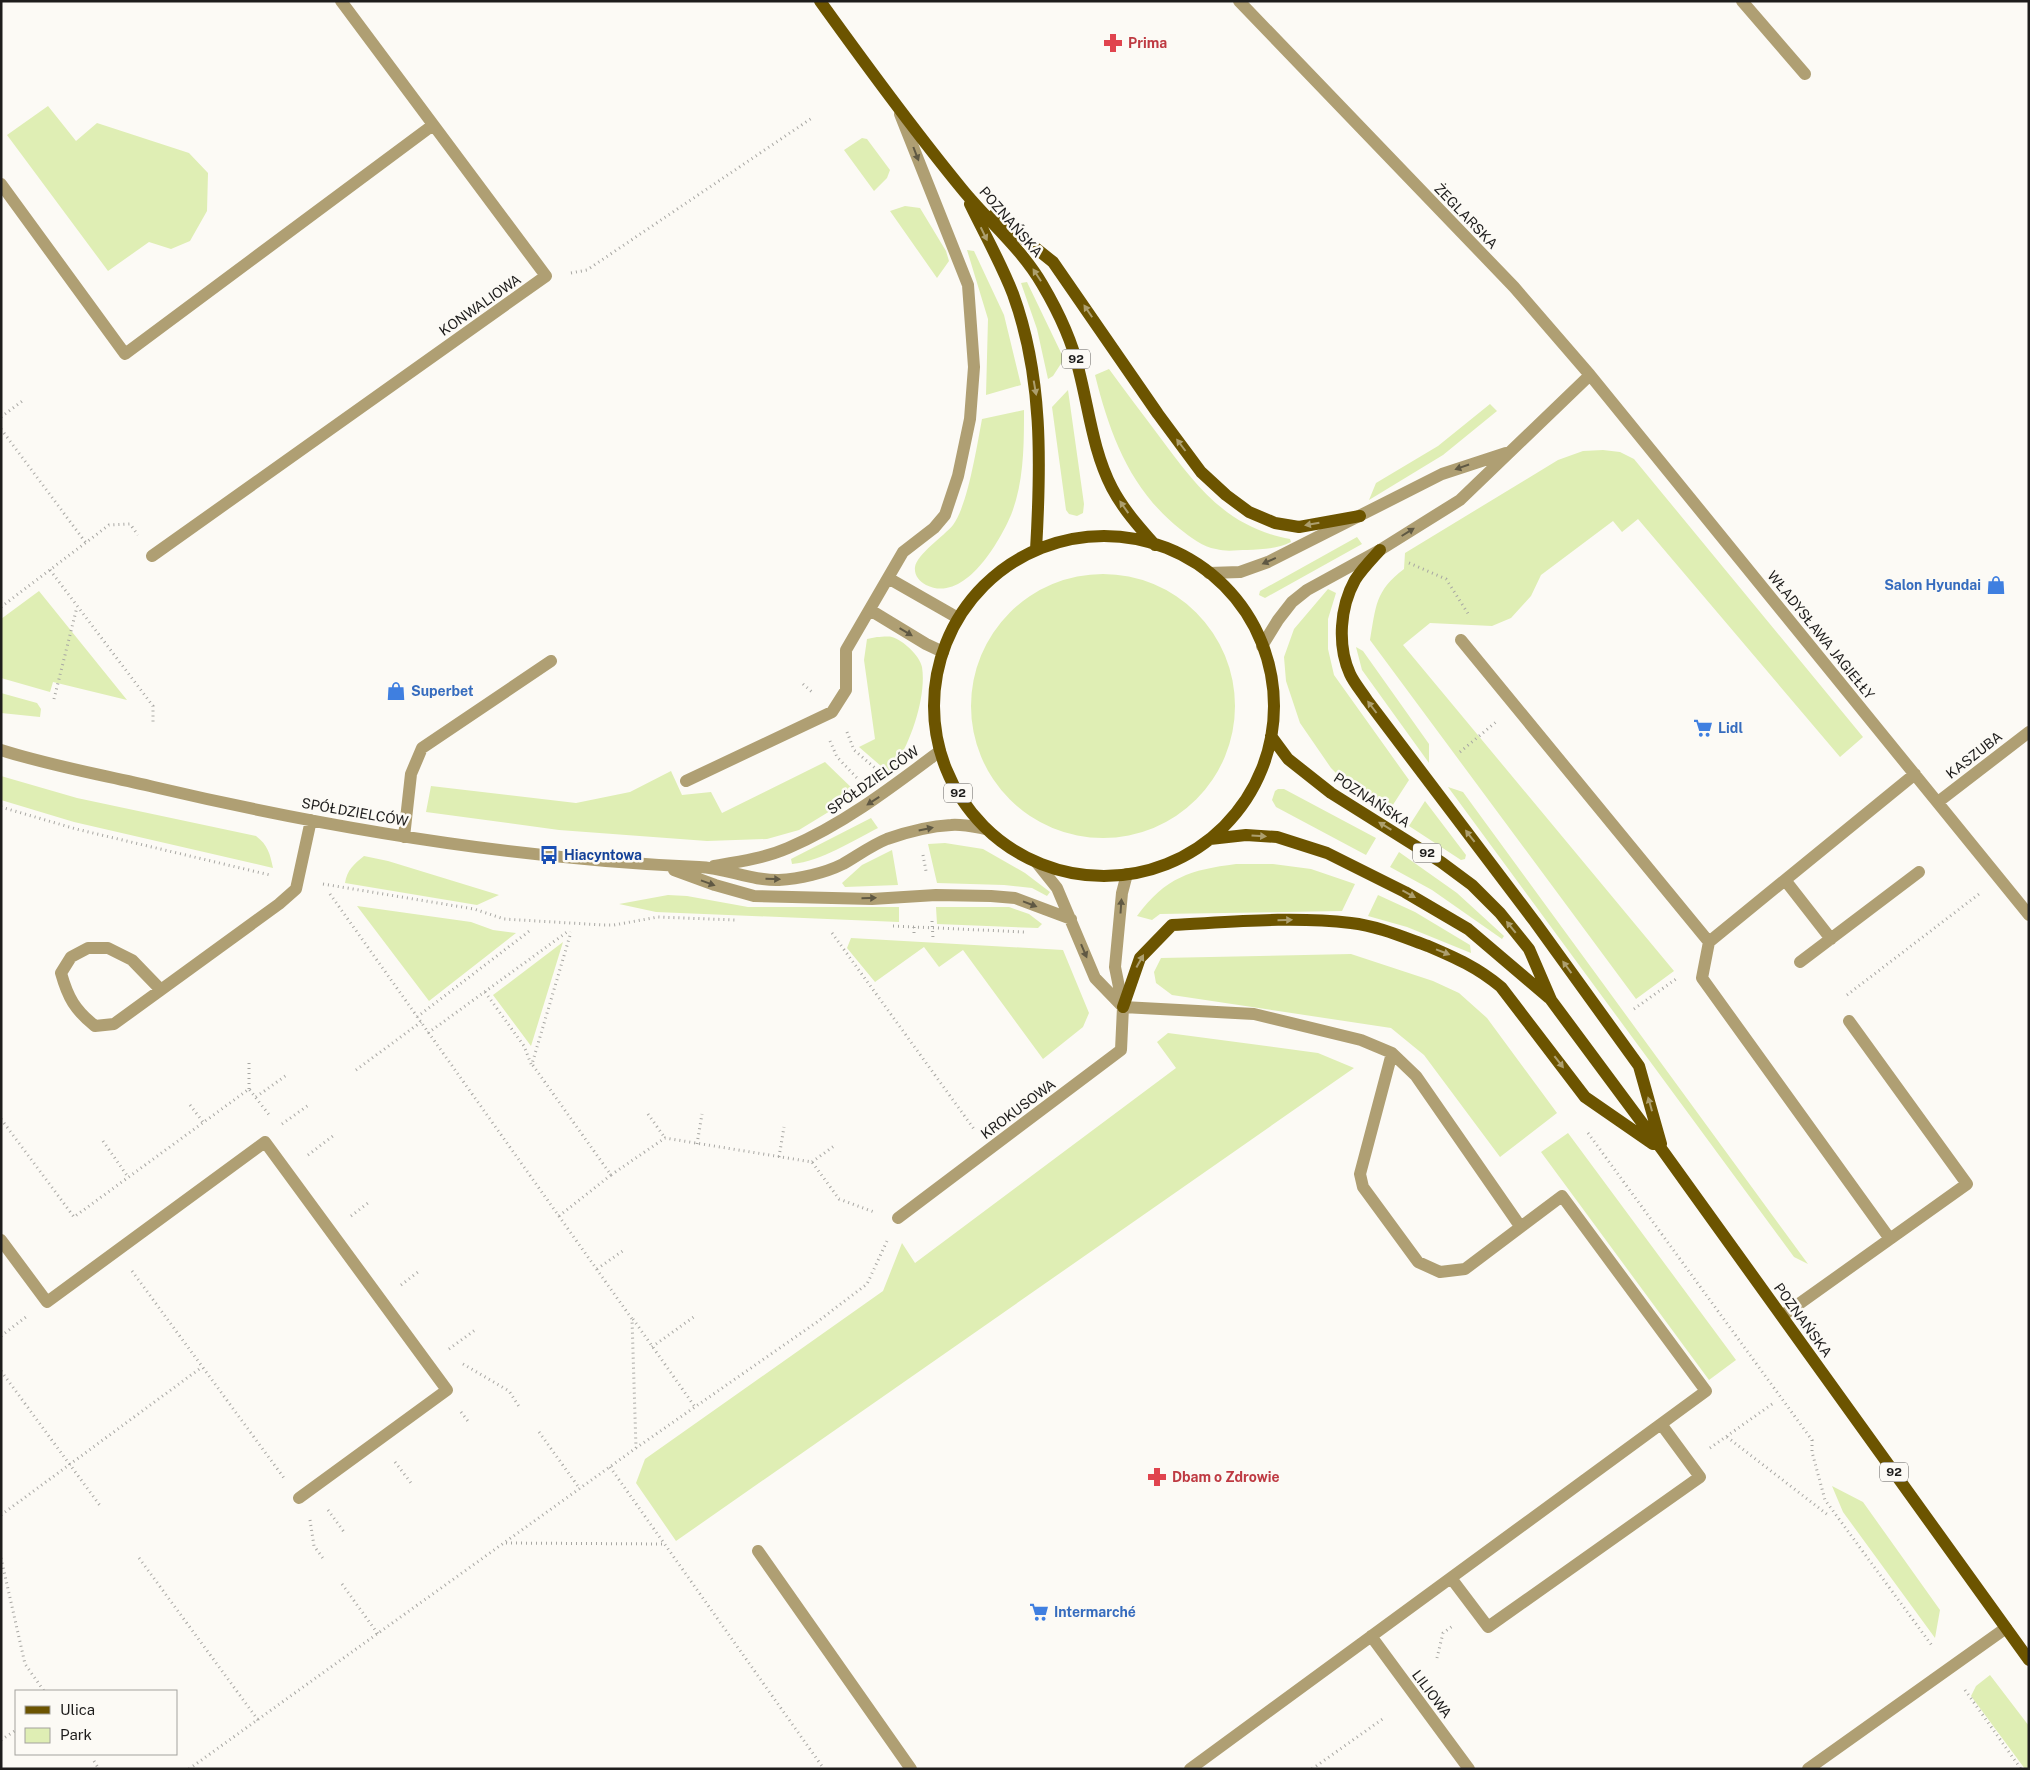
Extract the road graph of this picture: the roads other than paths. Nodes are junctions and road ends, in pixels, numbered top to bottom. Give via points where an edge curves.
1 (341, 1) edge
2 (820, 1) edge
3 (1239, 1) edge
4 (1742, 1) edge
5 (1805, 74) dead end
6 (898, 109) junction
7 (433, 126) junction
8 (1, 184) edge
9 (963, 190) junction
10 (1590, 375) junction
11 (1509, 452) junction
12 (1360, 516) junction
13 (1155, 545) junction
14 (1036, 550) junction
15 (1380, 550) junction
16 (152, 556) road end
17 (1209, 573) junction
18 (888, 578) junction
19 (870, 610) junction
20 (958, 618) junction
21 (1461, 640) road end
22 (1262, 646) junction
23 (943, 652) junction
24 (551, 661) dead end
25 (2029, 732) edge
26 (1271, 736) junction
27 (1, 750) edge
28 (940, 751) junction
29 (1915, 774) junction
30 (686, 781) dead end
31 (1938, 802) junction
32 (311, 820) junction
33 (986, 829) junction
34 (404, 837) junction
35 (1210, 839) junction
36 (1037, 862) junction
37 (663, 865) junction
38 (708, 867) junction
39 (1919, 872) dead end
40 (1127, 874) junction
41 (1785, 880) junction
42 (2029, 915) edge
43 (1071, 918) junction
44 (1831, 939) junction
45 (1709, 942) junction
46 (1800, 962) dead end
47 (161, 990) junction
48 (1551, 1000) junction
49 (1123, 1007) junction
50 (1849, 1021) road end
51 (1392, 1053) junction
52 (1663, 1151) junction
53 (898, 1218) dead end
54 (1520, 1226) junction
55 (1890, 1239) junction
56 (1, 1240) edge
57 (1782, 1316) junction
58 (1661, 1424) junction
59 (299, 1498) road end
60 (758, 1551) dead end
61 (1451, 1578) junction
62 (2006, 1628) junction
63 (1371, 1636) junction
64 (2029, 1660) edge
65 (911, 1769) edge
66 (1190, 1769) edge
67 (1469, 1769) edge
68 (1808, 1769) edge

1 - 7 street
2 - 6 main road, POZNAŃSKA / 92
3 - 10 street, ŻEGLARSKA via 1514,287
4 - 5 street
6 - 9 main road, POZNAŃSKA / 92
6 -> 18 street via 968,284 974,367 970,419 958,476 945,515 903,552
7 - 8 street via 125,354
7 - 16 street, KONWALIOWA via 546,276
12 -> 9 main road via 1299,526 1275,523 1249,512 1226,495 1201,472 1053,262
13 -> 9 main road, POZNAŃSKA / 92 via 1122,505 1111,486 1093,438 1079,370 1058,313 1026,260
9 -> 14 main road, POZNAŃSKA / 92 via 1013,293 1028,347 1037,396
10 - 11 street
10 - 29 street, WŁADYSŁAWA JAGIEŁŁY
11 -> 12 street via 1442,474
15 -> 11 street via 1460,500
12 -> 17 street via 1268,562 1240,572
13 - 14 main road, 92 via 1107,536 1083,537
13 - 17 main road, 92 via 1192,561
14 - 20 main road, 92 via 992,578
15 - 22 street via 1307,590 1292,602
52 -> 15 main road via 1639,1066 1350,674 1343,649 1341,623 1345,605 1356,579
17 - 22 main road, 92 via 1240,606
18 - 19 street
18 - 20 street
19 -> 23 street
19 - 30 street via 846,650 846,690 832,712
20 - 23 main road, 92
21 - 45 street
22 - 26 main road, 92 via 1273,690
23 - 28 main road, 92 via 937,671 934,711
24 - 34 street via 422,748 411,774
25 - 31 street, KASZUBA
26 - 35 main road, 92 via 1265,760 1244,803
48 -> 26 main road, POZNAŃSKA / 92 via 1529,949 1472,885 1331,793 1288,759
27 - 32 street, SPÓŁDZIELCÓW via 215,801
28 - 33 main road, 92 via 958,793
28 -> 38 street, SPÓŁDZIELCÓW via 879,797 830,828 759,857
29 - 31 street, WŁADYSŁAWA JAGIEŁŁY
29 - 41 street
31 - 42 street, WŁADYSŁAWA JAGIEŁŁY
32 - 34 street, SPÓŁDZIELCÓW
32 - 47 street via 296,889
33 - 36 main road, 92
38 -> 33 street, SPÓŁDZIELCÓW via 742,876 779,880 839,866 886,840 922,830 953,825
34 - 37 street, SPÓŁDZIELCÓW via 502,851
35 - 40 main road, 92 via 1171,862
35 -> 48 main road, POZNAŃSKA / 92 via 1246,835 1277,838 1327,853 1468,929
36 - 40 main road, 92 via 1081,875
36 - 43 street via 1058,888
37 - 38 street, SPÓŁDZIELCÓW
37 -> 43 street via 754,896 872,899 991,896 1015,898
39 - 44 street
49 -> 40 street, KROKUSOWA via 1115,967 1122,893
41 - 44 street
41 - 45 street
43 -> 49 street via 1095,978
44 - 46 street
45 - 55 street via 1702,978
47 - 47 street via 114,1024 95,1026 80,1014 67,993 61,973 71,957 88,948 108,948 132,960
48 - 52 main road, POZNAŃSKA / 92
49 - 51 street via 1254,1014 1361,1040
49 -> 52 main road via 1140,958 1172,925 1297,920 1352,923 1399,935 1460,959 1483,972 1500,987 1585,1097
49 - 53 street, KROKUSOWA via 1121,1050
50 - 55 street via 1967,1184
51 - 54 street via 1416,1076
51 - 54 street via 1360,1174 1363,1187 1412,1254 1418,1262 1440,1272 1465,1270
52 - 57 main road, POZNAŃSKA / 92
54 - 58 street via 1562,1196 1706,1391
55 - 57 street
56 - 59 street via 47,1302 265,1142 447,1390
57 - 62 main road, POZNAŃSKA / 92
58 - 61 street
58 - 61 street via 1700,1477 1488,1627
60 - 65 street
61 - 63 street
62 - 64 main road, POZNAŃSKA / 92
62 - 68 street
63 - 66 street
63 - 67 street, LILIOWA

